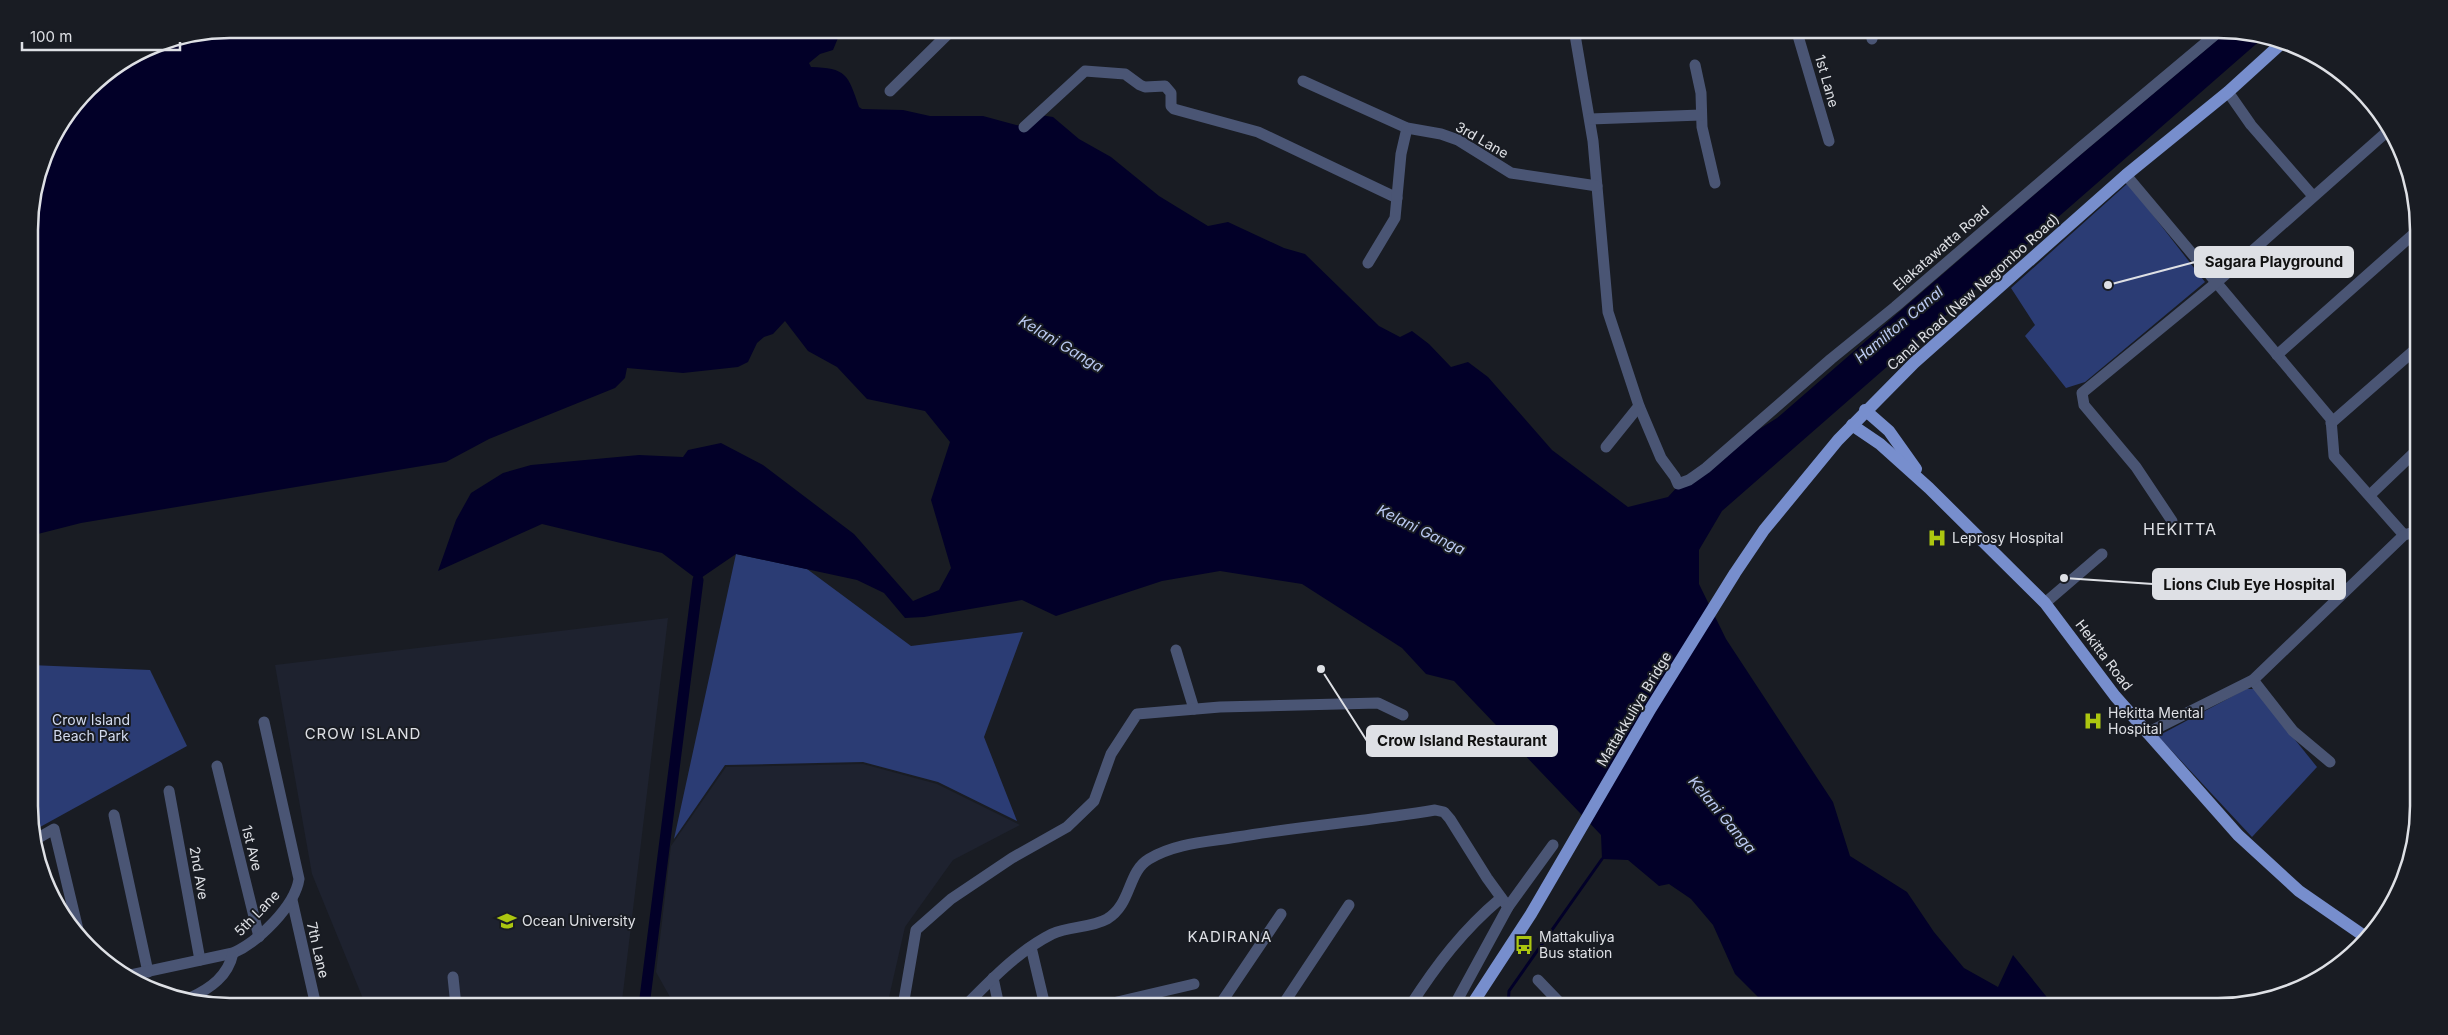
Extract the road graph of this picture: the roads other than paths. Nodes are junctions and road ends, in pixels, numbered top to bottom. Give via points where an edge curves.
1 (943, 38) edge
2 (1576, 38) edge
3 (1799, 38) edge
4 (2212, 38) edge
5 (2277, 47) edge
6 (1695, 66) dead end
7 (1303, 81) dead end
8 (890, 90) dead end
9 (2228, 92) junction
10 (1701, 116) junction
11 (1590, 119) junction
12 (1024, 127) dead end
13 (1407, 128) junction
14 (2385, 134) edge
15 (1829, 141) dead end
16 (2126, 175) junction
17 (1715, 183) dead end
18 (1596, 186) junction
19 (2313, 196) junction
20 (1397, 198) junction
21 (2410, 237) edge
22 (1368, 263) dead end
23 (2216, 283) junction
24 (2410, 354) edge
25 (2277, 355) junction
26 (1639, 406) junction
27 (1865, 410) junction
28 (2331, 423) junction
29 (1852, 425) junction
30 (1606, 447) dead end
31 (2410, 458) edge
32 (1929, 488) junction
33 (2370, 495) junction
34 (2172, 521) dead end
35 (2410, 533) edge
36 (2404, 534) junction
37 (2102, 554) dead end
38 (1719, 599) joint
39 (2045, 603) junction
40 (1176, 650) dead end
41 (2253, 680) junction
42 (1194, 710) junction
43 (1403, 715) dead end
44 (264, 722) dead end
45 (2147, 733) junction
46 (2330, 762) dead end
47 (217, 766) dead end
48 (168, 791) dead end
49 (114, 815) dead end
50 (40, 837) edge
51 (1552, 845) dead end
52 (292, 900) junction
53 (1505, 902) junction
54 (1349, 905) dead end
55 (1281, 914) dead end
56 (76, 920) edge
57 (2361, 934) edge
58 (259, 937) junction
59 (1031, 947) junction
60 (233, 953) junction
61 (200, 960) junction
62 (148, 972) junction
63 (137, 974) edge
64 (452, 977) dead end
65 (993, 978) junction
66 (1538, 980) dead end
67 (1194, 984) dead end
68 (196, 995) edge
69 (314, 998) edge
70 (455, 998) edge
71 (904, 998) edge
72 (973, 998) edge
73 (997, 998) edge
74 (1043, 998) edge
75 (1134, 998) edge
76 (1224, 998) edge
77 (1287, 998) edge
78 (1415, 998) edge
79 (1458, 998) edge
80 (1476, 998) edge
81 (1555, 998) edge

1 - 8 street
2 - 11 street
3 - 15 street, 1st Lane
4 - 26 street, Elakatawatta Road via 1689,480 1678,484 1661,458
5 - 9 main road, Canal Road (New Negombo Road)
6 - 10 street via 1701,93
7 - 13 street, 3rd Lane
9 - 16 main road, Canal Road (New Negombo Road)
9 - 19 street via 2251,125
10 - 11 street
10 - 17 street
11 - 18 street
12 - 20 street via 1085,71 1125,74 1140,86 1165,86 1171,93 1174,109 1258,132
13 - 18 street, 3rd Lane via 1458,140 1511,173
13 - 20 street
14 - 19 street
16 - 23 street
16 - 27 main road, Canal Road (New Negombo Road)
18 - 26 street via 1608,312
19 - 23 street
20 - 22 street via 1392,226
21 - 25 street
23 - 25 street
23 - 34 street via 2082,393 2084,405 2136,467
24 - 28 street
25 - 28 street
26 - 30 street
27 - 29 main road, Canal Road (New Negombo Road)
27 - 32 main road, Hekitta Road via 1889,431
28 - 33 street via 2334,456
29 - 32 main road, Hekitta Road via 1880,444
29 - 38 main road, Canal Road (New Negombo Road) via 1764,530
31 - 33 street
32 - 39 main road, Hekitta Road
33 - 36 street
35 - 36 street
36 - 41 street
37 - 39 street
38 - 80 main road, Mattakkuliya Bridge via 1651,708 1578,836
39 - 45 main road, Hekitta Road
40 - 42 street
41 - 45 street
41 - 46 street via 2293,731
42 - 43 street via 1378,703
42 - 71 street via 1137,714 1112,754 1094,801 1087,808 1067,827 1012,858 951,899 916,930
44 - 52 street, 5th Lane via 299,879
45 - 57 main road, Hekitta Road via 2238,835 2298,891
47 - 58 street, 1st Ave
48 - 61 street, 2nd Ave
49 - 62 street
50 - 56 street via 54,829
51 - 53 street
52 - 58 street, 5th Lane
52 - 69 street, 7th Lane
53 - 59 street via 1450,819 1444,812 1436,810 1173,847 1140,866 1116,913 1104,920 1053,934
53 - 78 street via 1473,921 1436,965
53 - 79 street
54 - 77 street
55 - 76 street
58 - 60 street, 5th Lane
59 - 65 street
59 - 74 street
60 - 61 street, 5th Lane
60 - 68 street via 225,973
61 - 62 street, 5th Lane
62 - 63 street, 5th Lane
64 - 70 street
65 - 72 street
65 - 73 street
66 - 81 street
67 - 75 street

